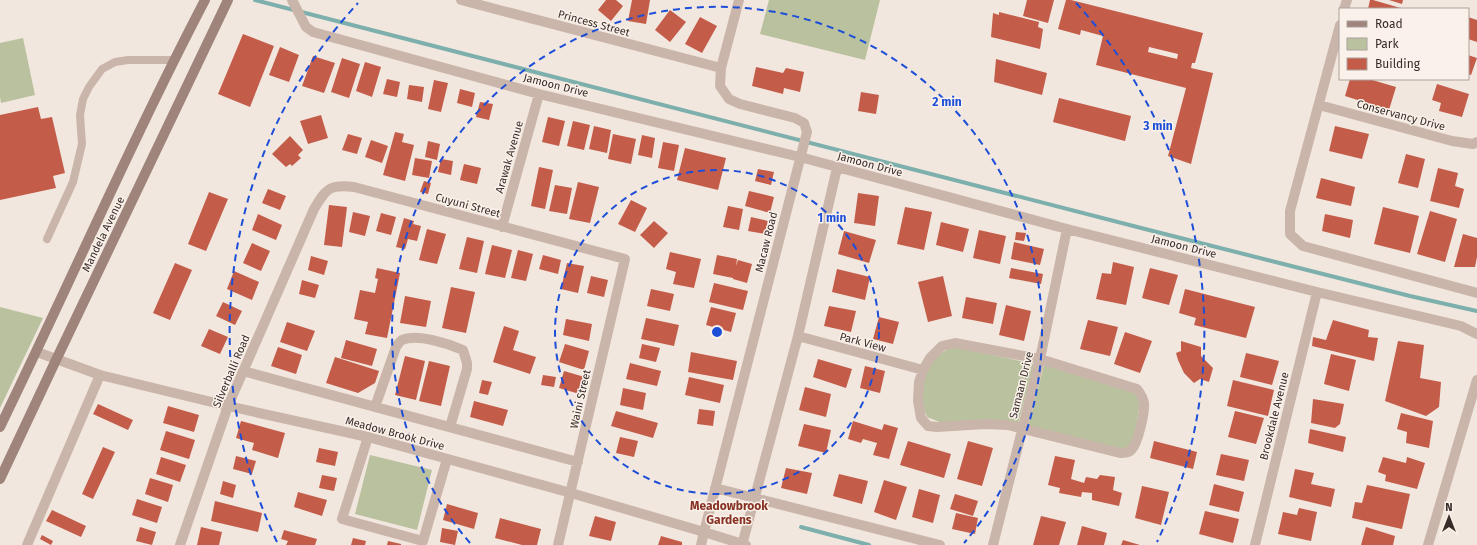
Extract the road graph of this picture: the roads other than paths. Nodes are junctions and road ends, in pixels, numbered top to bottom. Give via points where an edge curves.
1 (205, 0) edge
2 (228, 0) edge
3 (461, 0) edge
4 (739, 0) edge
5 (293, 2) edge
6 (1339, 29) edge
7 (174, 60) junction
8 (721, 68) junction
9 (539, 94) junction
10 (1319, 105) junction
11 (1477, 142) edge
12 (802, 153) junction
13 (837, 168) junction
14 (314, 209) joint
15 (502, 227) junction
16 (1067, 229) junction
17 (48, 239) dead end
18 (625, 259) joint
19 (1317, 292) junction
20 (1477, 293) edge
21 (1477, 334) edge
22 (798, 336) junction
23 (37, 352) junction
24 (1040, 359) junction
25 (56, 360) junction
26 (922, 370) junction
27 (243, 371) junction
28 (100, 375) junction
29 (1477, 380) edge
30 (228, 406) junction
31 (375, 407) junction
32 (0, 427) edge
33 (450, 427) junction
34 (1022, 429) junction
35 (368, 436) junction
36 (447, 458) junction
37 (578, 462) junction
38 (0, 480) edge
39 (715, 488) junction
40 (571, 493) junction
41 (755, 498) junction
42 (704, 532) junction
43 (27, 545) edge
44 (180, 545) edge
45 (558, 545) edge
46 (701, 545) edge
47 (743, 545) edge
48 (940, 545) edge
49 (993, 545) edge
50 (1255, 545) edge
51 (1428, 545) edge

1 - 7 main road, Mandela Avenue
2 - 25 main road, Mandela Avenue
3 - 8 street, Princess Street
4 - 8 street, Macaw Road
5 - 9 street, Jamoon Drive via 306,26 313,32
6 - 10 street
7 - 17 lane via 128,60 102,68 83,99 80,115 82,144 74,182
7 - 23 main road, Mandela Avenue
8 - 12 street, Macaw Road via 720,86 729,99 795,118 804,123 806,132
9 - 12 street, Jamoon Drive
9 - 15 street, Arawak Avenue
10 - 11 street, Conservancy Drive via 1452,141 1473,144
10 - 20 street via 1290,211 1290,234 1303,246
12 - 13 street, Jamoon Drive
12 - 39 street, Macaw Road
13 - 16 street, Jamoon Drive
13 - 22 street
14 - 15 street, Cuyuni Street via 327,191 339,185
14 - 27 street, Silverballi Road
15 - 18 street, Cuyuni Street
16 - 19 street, Jamoon Drive
16 - 24 street, Samaan Drive
18 - 37 street, Waini Street
19 - 21 street, Jamoon Drive via 1460,326
19 - 50 street, Brookdale Avenue
22 - 26 street, Park View
22 - 41 street
23 - 25 street, Meadow Brook Drive
23 - 32 main road, Mandela Avenue
24 - 26 street via 955,343 942,346
24 - 34 street, Samaan Drive
24 - 34 street via 1137,389 1142,395 1144,405 1138,437 1133,448 1120,453
25 - 28 street, Meadow Brook Drive
25 - 38 main road, Mandela Avenue
26 - 34 street via 918,401 921,418 928,426 985,424 1008,425
27 - 30 street, Silverballi Road
27 - 31 street
28 - 30 street, Meadow Brook Drive
28 - 43 street
29 - 51 street
30 - 35 street, Meadow Brook Drive
30 - 44 street, Silverballi Road
31 - 33 street
31 - 33 street via 396,346 401,340 423,338 463,350 465,355 467,369
33 - 37 street
34 - 49 street, Samaan Drive
35 - 36 street, Meadow Brook Drive
35 - 36 street via 342,519 423,541
36 - 40 street, Meadow Brook Drive
37 - 40 street, Waini Street
39 - 41 street
39 - 42 street, Macaw Road
40 - 42 street, Meadow Brook Drive
40 - 45 street, Waini Street
41 - 47 street
41 - 48 street
42 - 46 street, Macaw Road
42 - 47 street, Meadow Brook Drive

